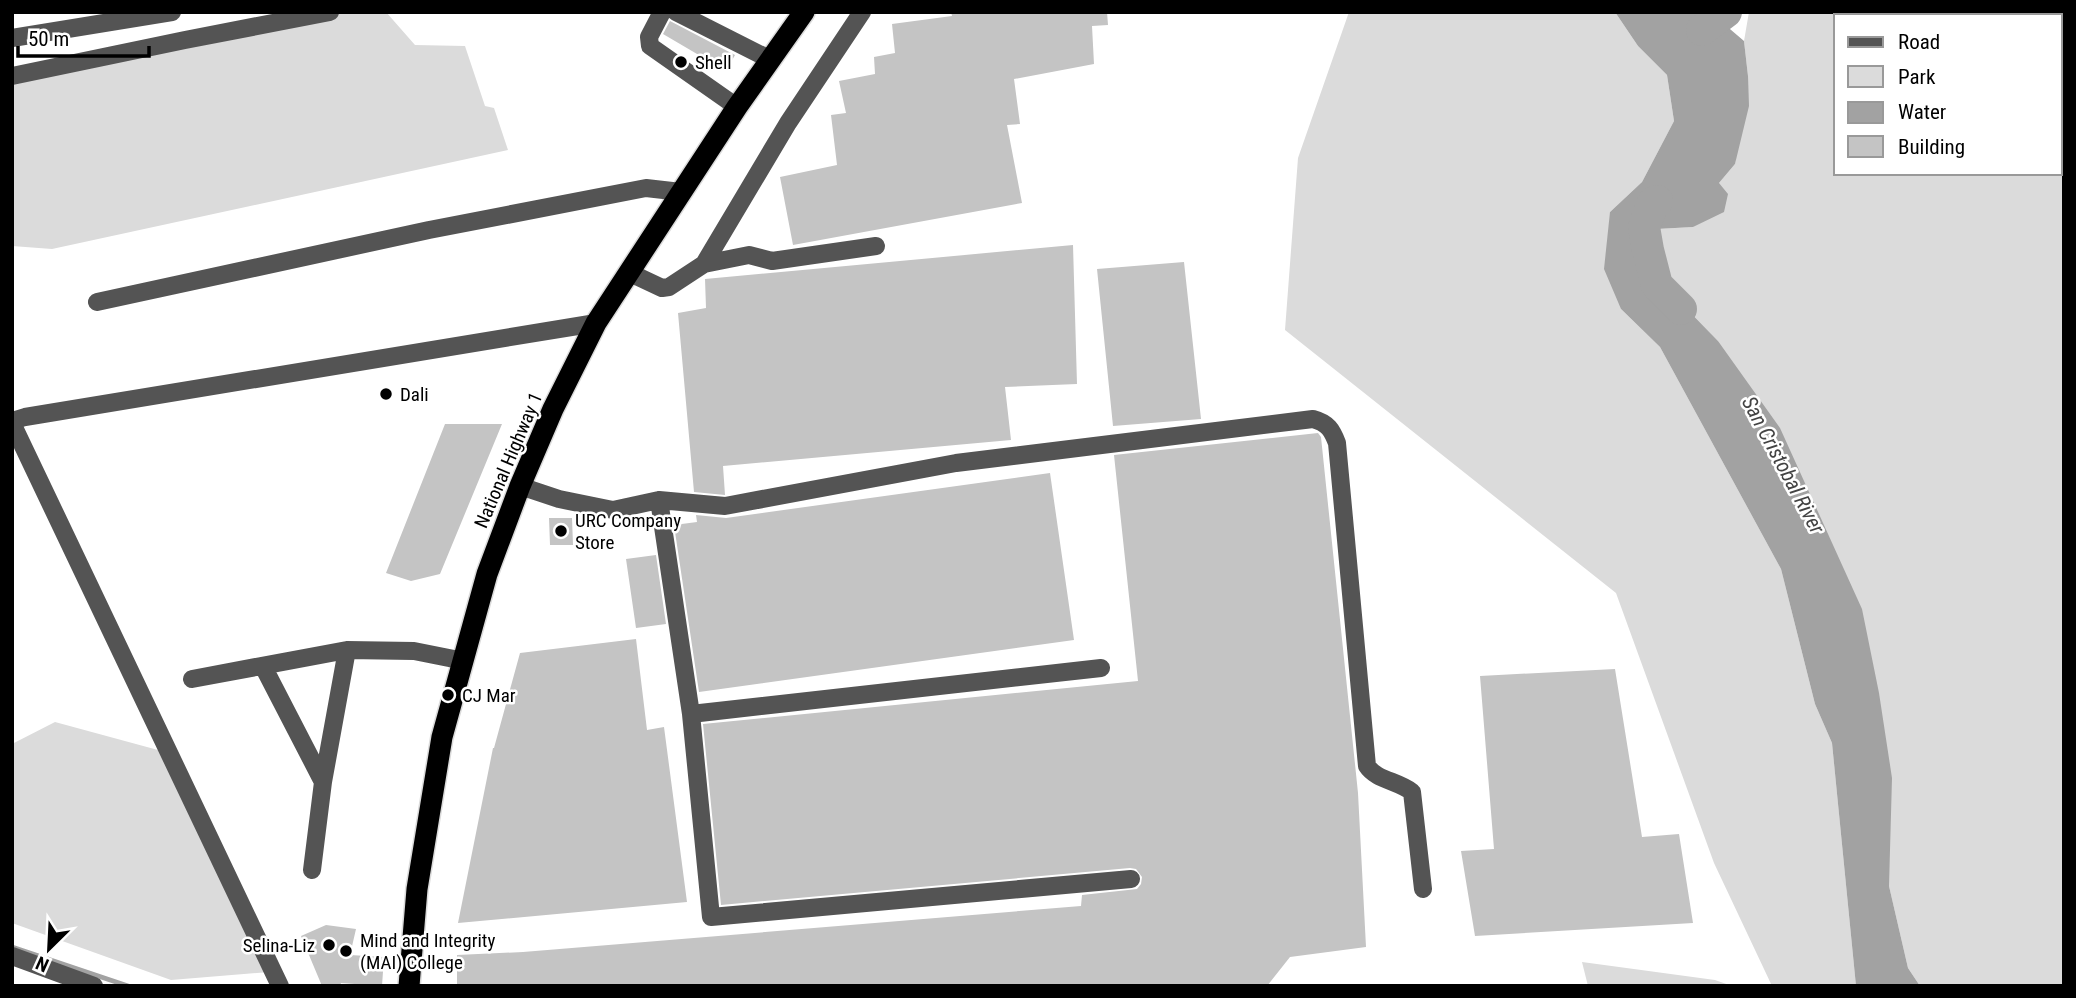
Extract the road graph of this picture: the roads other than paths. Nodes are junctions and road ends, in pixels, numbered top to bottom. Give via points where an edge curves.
1 (172, 12) edge
2 (330, 12) edge
3 (662, 12) edge
4 (676, 12) edge
5 (804, 12) edge
6 (862, 12) edge
7 (12, 38) edge
8 (771, 60) junction
9 (12, 76) edge
10 (737, 107) junction
11 (681, 192) junction
12 (876, 247) dead end
13 (704, 264) junction
14 (628, 272) junction
15 (97, 302) dead end
16 (596, 323) junction
17 (12, 422) edge
18 (520, 486) junction
19 (659, 500) junction
20 (347, 650) junction
21 (464, 661) junction
22 (263, 666) junction
23 (1101, 668) dead end
24 (192, 679) dead end
25 (691, 714) junction
26 (323, 782) junction
27 (312, 870) dead end
28 (1131, 878) dead end
29 (1423, 889) dead end
30 (12, 956) edge
31 (94, 986) edge
32 (280, 986) edge
33 (409, 986) edge

1 - 7 street
2 - 9 street
3 - 10 street via 649,37 650,46
4 - 8 street
5 - 8 highway, National Highway 1
6 - 13 street via 788,123
8 - 10 highway, National Highway 1
10 - 11 highway, National Highway 1
11 - 14 highway, National Highway 1
11 - 15 street via 646,188
12 - 13 street via 772,261 749,255
13 - 14 street via 662,288
14 - 16 highway, National Highway 1
16 - 17 street via 25,416
16 - 18 highway, National Highway 1
17 - 32 street
18 - 19 street via 613,510
18 - 21 highway, National Highway 1 via 486,575
19 - 25 street
19 - 29 street via 725,506 956,463 1313,419 1323,422 1337,443 1367,766 1412,792
20 - 21 street via 414,651
20 - 22 street
20 - 26 street
21 - 33 highway, National Highway 1 via 442,737 416,889
22 - 24 street
22 - 26 street
23 - 25 street
25 - 28 street via 710,917
26 - 27 street
30 - 31 street

